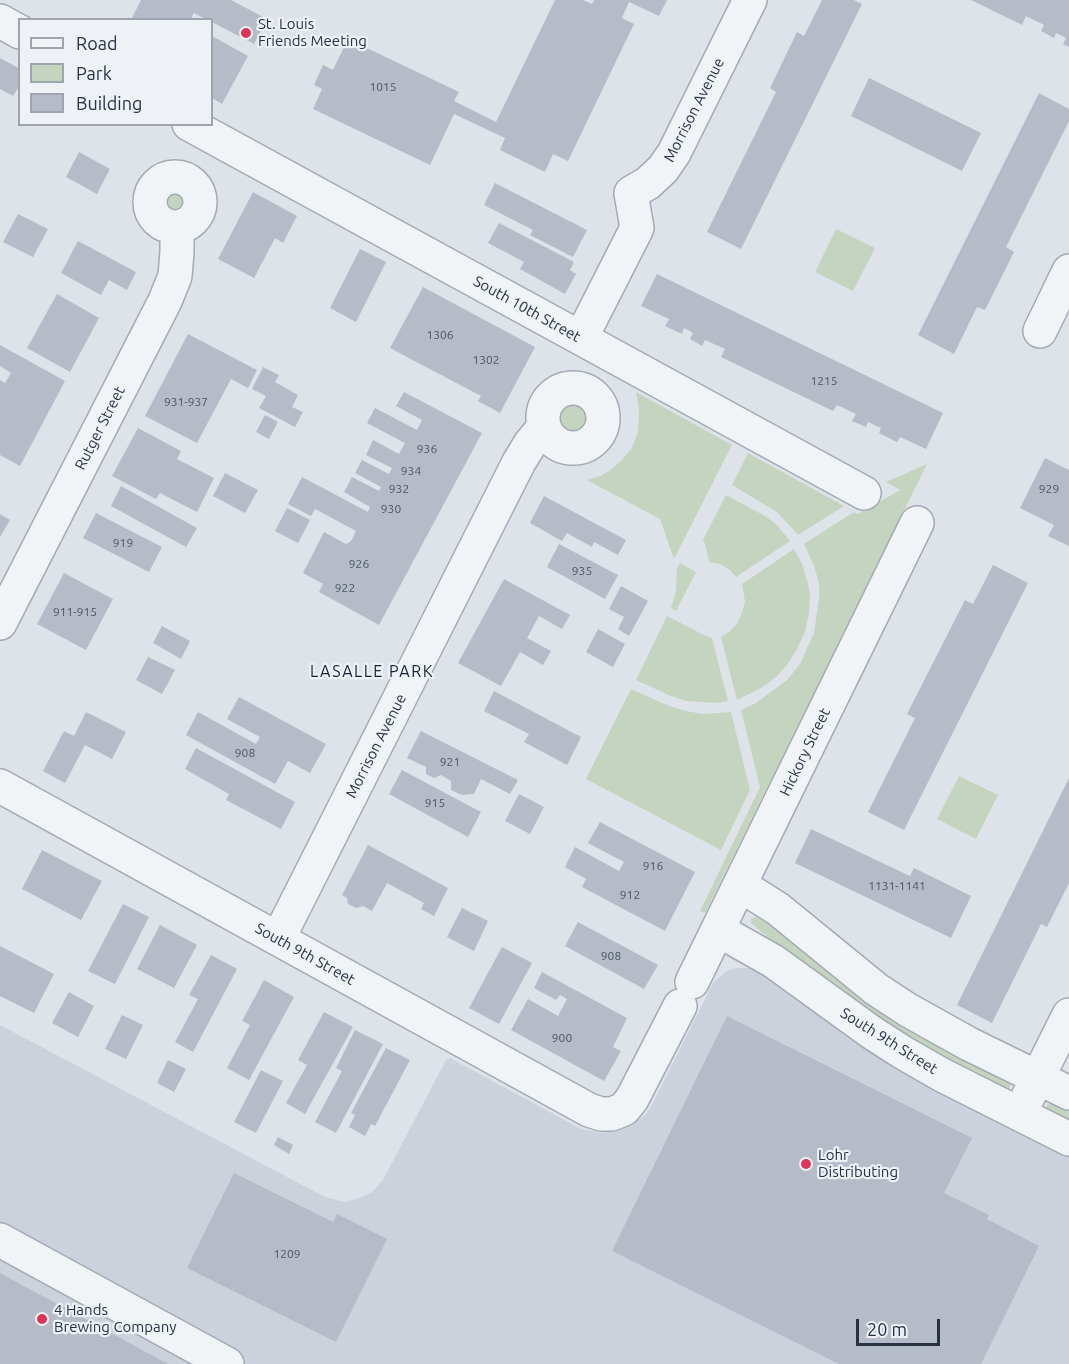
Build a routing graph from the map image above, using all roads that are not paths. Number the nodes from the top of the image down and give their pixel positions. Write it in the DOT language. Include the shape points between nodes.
graph roads {
  1 [pos="750,0"];
  2 [pos="0,21"];
  3 [pos="18,31"];
  4 [pos="193,126"];
  5 [pos="177,227"];
  6 [pos="1069,271"];
  7 [pos="1040,331"];
  8 [pos="580,338"];
  9 [pos="544,428"];
  10 [pos="864,493"];
  11 [pos="917,523"];
  12 [pos="0,623"];
  13 [pos="0,786"];
  14 [pos="740,885"];
  15 [pos="718,930"];
  16 [pos="278,939"];
  17 [pos="1069,1015"];
  18 [pos="1038,1078"];
  19 [pos="1069,1093"];
  20 [pos="612,1114"];
  21 [pos="1020,1114"];
  22 [pos="1069,1139"];
  23 [pos="0,1240"];
  24 [pos="227,1364"];
  1 -- 8 [label="street, Morrison Avenue" via="674,153 663,170 631,193 637,228"];
  2 -- 3 [label="street"];
  4 -- 8 [label="street, South 10th Street"];
  5 -- 12 [label="street, Rutger Street" via="175,276 165,301"];
  6 -- 7 [label="street"];
  8 -- 10 [label="street, South 10th Street"];
  9 -- 16 [label="street, Morrison Avenue" via="519,462"];
  11 -- 14 [label="street, Hickory Street"];
  13 -- 16 [label="street, South 9th Street"];
  14 -- 15 [label="street, Hickory Street"];
  14 -- 18 [label="street" via="778,909 876,989 908,1010"];
  15 -- 20 [label="street, Hickory Street" via="632,1099 624,1109"];
  15 -- 21 [label="street, South 9th Street" via="773,961 902,1052"];
  16 -- 20 [label="street, South 9th Street" via="589,1110"];
  17 -- 18 [label="street"];
  18 -- 19 [label="street"];
  18 -- 21 [label="street"];
  21 -- 22 [label="street, South 9th Street"];
  23 -- 24 [label="street"];
}
